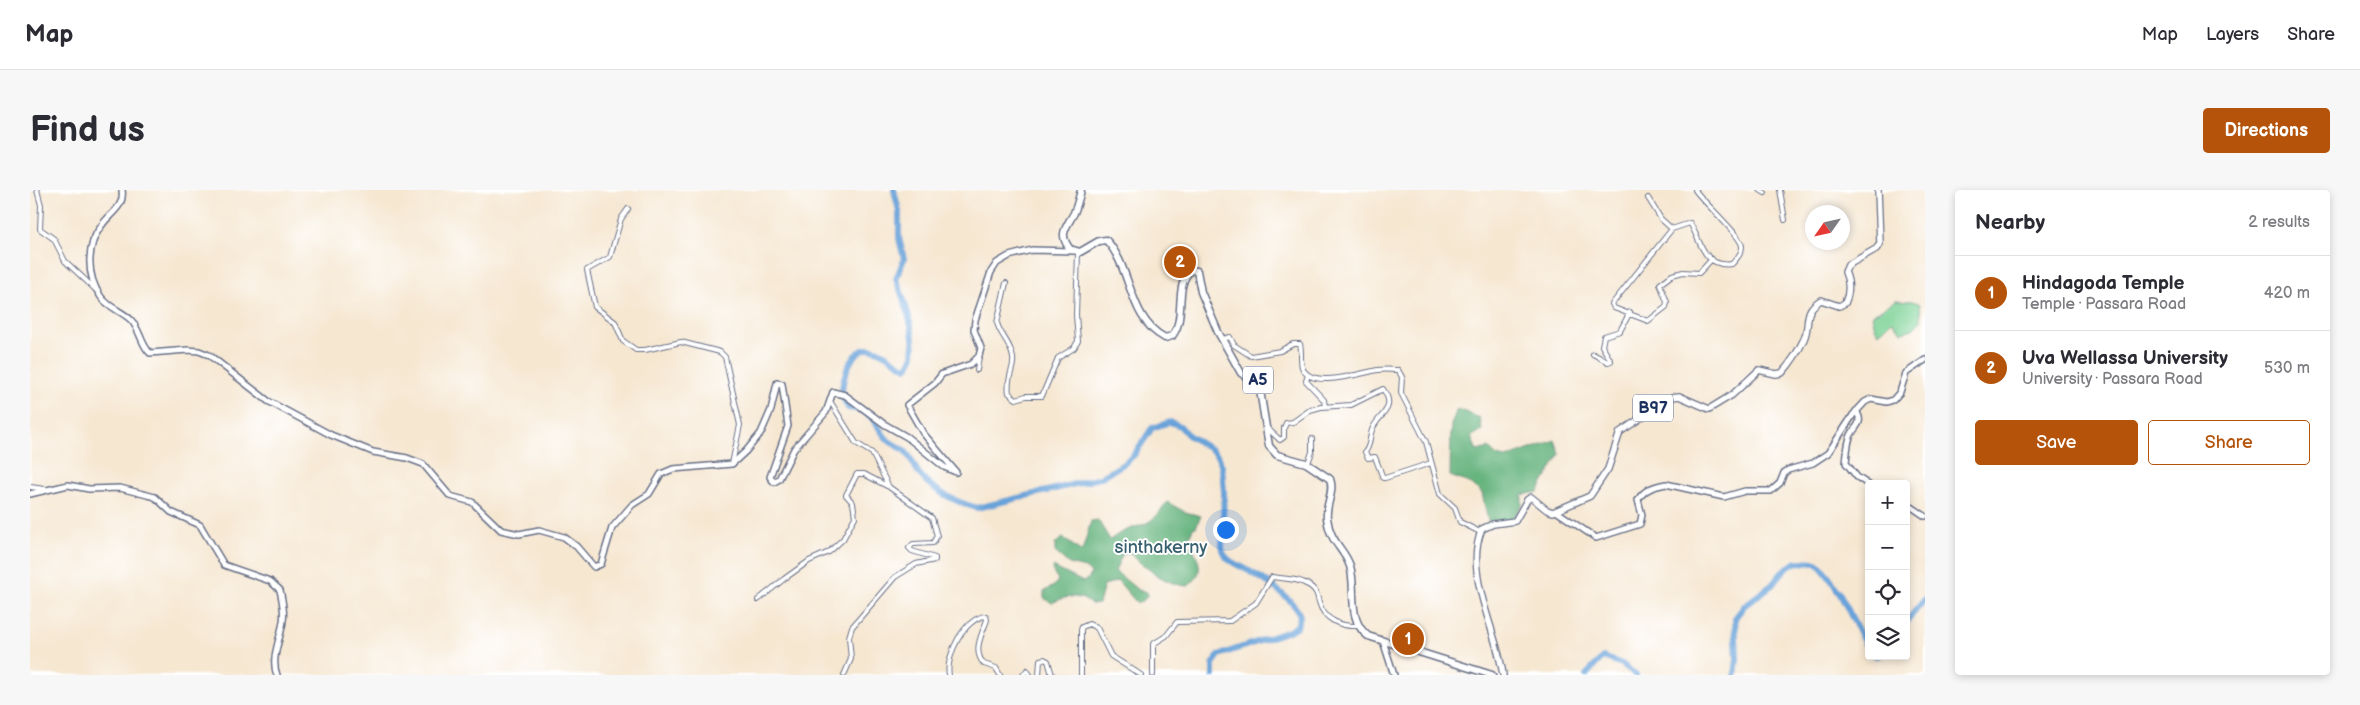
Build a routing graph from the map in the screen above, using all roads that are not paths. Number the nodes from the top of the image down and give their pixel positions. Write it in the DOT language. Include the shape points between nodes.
graph roads {
  1 [pos="37,190"];
  2 [pos="122,190"];
  3 [pos="1081,190"];
  4 [pos="1695,190"];
  5 [pos="1760,190"];
  6 [pos="1780,190"];
  7 [pos="1878,190"];
  8 [pos="1765,193"];
  9 [pos="1648,198"];
  10 [pos="628,210"];
  11 [pos="1785,220"];
  12 [pos="1672,229"];
  13 [pos="1076,252"];
  14 [pos="1712,259"];
  15 [pos="1006,283"];
  16 [pos="98,292"];
  17 [pos="1630,312"];
  18 [pos="1223,339"];
  19 [pos="1593,354"];
  20 [pos="979,356"];
  21 [pos="1925,360"];
  22 [pos="977,370"];
  23 [pos="1308,375"];
  24 [pos="830,401"];
  25 [pos="1325,407"];
  26 [pos="1856,411"];
  27 [pos="1265,429"];
  28 [pos="1312,438"];
  29 [pos="1431,463"];
  30 [pos="732,464"];
  31 [pos="1308,464"];
  32 [pos="1865,482"];
  33 [pos="30,487"];
  34 [pos="889,487"];
  35 [pos="45,489"];
  36 [pos="30,494"];
  37 [pos="1910,505"];
  38 [pos="1556,511"];
  39 [pos="1925,516"];
  40 [pos="1480,532"];
  41 [pos="758,600"];
  42 [pos="1359,626"];
  43 [pos="1383,641"];
  44 [pos="277,675"];
  45 [pos="844,675"];
  46 [pos="949,675"];
  47 [pos="1000,675"];
  48 [pos="1023,675"];
  49 [pos="1030,675"];
  50 [pos="1039,675"];
  51 [pos="1052,675"];
  52 [pos="1081,675"];
  53 [pos="1141,675"];
  54 [pos="1153,675"];
  55 [pos="1394,675"];
  56 [pos="1492,675"];
  57 [pos="1503,675"];
  1 -- 16 [label="street" via="41,205 40,230 54,239 65,261"];
  2 -- 16 [label="street" via="117,211 99,229 90,253 91,274"];
  3 -- 13 [label="highway" via="1074,213 1063,230 1065,242"];
  4 -- 14 [label="street" via="1703,202 1719,214 1742,246 1732,264"];
  5 -- 8 [label="street"];
  6 -- 11 [label="street"];
  7 -- 38 [label="main road, B97" via="1880,244 1848,265 1846,272 1850,281 1845,303 1840,306 1821,300 1811,308 1806,319 1805,337 1782,373 1759,370 1732,395 1709,409 1676,396 1648,411 1618,434 1608,469 1593,493"];
  9 -- 12 [label="street" via="1661,219"];
  10 -- 30 [label="street" via="621,220 610,257 587,270 595,307 615,322 623,340 636,350 682,342 725,356 740,425"];
  12 -- 14 [label="street" via="1690,223 1701,249"];
  12 -- 17 [label="street" via="1612,304 1619,311"];
  13 -- 15 [label="street" via="1078,341 1074,348 1058,358 1042,396 1016,399 1009,393 1007,385 1013,358 1010,344 997,323"];
  13 -- 18 [label="highway, A5" via="1106,240 1121,264 1140,311 1154,330 1165,338 1174,334 1186,277 1191,270 1196,270"];
  13 -- 20 [label="street" via="1032,250 997,263 975,320 974,330 981,348"];
  14 -- 17 [label="street" via="1700,273 1683,272 1663,280 1660,284 1666,306 1648,321"];
  16 -- 30 [label="street" via="108,306 132,321 150,354 200,351 268,401 331,435 373,452 423,464 450,496 472,502 501,530 519,534 539,530 564,537 594,567 601,564 617,519 649,494 661,474 683,468"];
  17 -- 19 [label="street" via="1620,331 1604,336 1602,346 1611,361"];
  18 -- 23 [label="street" via="1230,337 1234,345 1247,355 1300,344 1302,368"];
  18 -- 27 [label="highway, A5" via="1241,373 1258,381"];
  20 -- 22 [label="street"];
  20 -- 24 [label="street" via="971,364 942,374 906,405 923,433 956,470 954,473 843,394 833,392"];
  21 -- 26 [label="street" via="1906,373 1900,392 1893,400 1872,399"];
  23 -- 25 [label="street" via="1308,385 1324,400"];
  23 -- 29 [label="street" via="1346,378 1382,369 1398,370 1402,377 1401,393 1426,442"];
  24 -- 30 [label="street" via="826,412 794,450 778,481 774,482 770,477 788,420 782,384 777,383 771,410 761,433"];
  24 -- 34 [label="street" via="856,443 872,453"];
  25 -- 27 [label="street" via="1310,410 1292,422 1286,422 1284,437 1280,440 1268,428"];
  25 -- 29 [label="street" via="1351,405 1383,389 1388,400 1386,413 1373,427 1366,452 1368,458 1376,458 1383,478"];
  26 -- 32 [label="street" via="1860,423 1850,437 1846,463"];
  26 -- 38 [label="street" via="1828,453 1813,463 1788,470 1771,491 1745,491 1724,497 1666,484 1657,486 1646,490 1638,500 1642,515 1640,524 1599,538"];
  27 -- 31 [label="highway, A5" via="1268,446 1273,452"];
  28 -- 31 [label="street"];
  29 -- 40 [label="street" via="1440,494 1455,508 1460,522"];
  31 -- 42 [label="highway, A5" via="1332,482 1327,517 1333,540 1350,565 1353,608"];
  33 -- 35 [label="street"];
  34 -- 41 [label="street" via="864,474 857,474 846,494 853,504 854,517 843,539"];
  34 -- 45 [label="street" via="932,518 937,536 934,543 913,544 909,548 912,552 932,555 936,559 916,564 895,578 855,623 849,637 851,659"];
  35 -- 36 [label="street"];
  35 -- 44 [label="street" via="68,485 89,490 120,488 155,497 171,512 200,525 224,565 276,584 283,603 275,664"];
  37 -- 39 [label="street"];
  38 -- 40 [label="main road" via="1549,511 1531,497 1515,521 1492,524"];
  40 -- 57 [label="main road" via="1477,580 1497,643"];
  42 -- 43 [label="highway" via="1368,636"];
  42 -- 54 [label="street" via="1344,627 1326,616 1318,594 1309,585 1272,577 1253,606 1230,621 1177,622 1166,636 1153,644"];
  43 -- 55 [label="street"];
  43 -- 56 [label="highway"];
  46 -- 47 [label="street" via="949,656 956,642 978,619 986,616 988,620 978,644 978,654 984,664 996,668"];
  48 -- 49 [label="street" via="1027,670"];
  50 -- 51 [label="street" via="1038,665 1044,659 1048,661"];
  52 -- 53 [label="street" via="1081,630 1089,624 1097,628 1111,656"];
}
